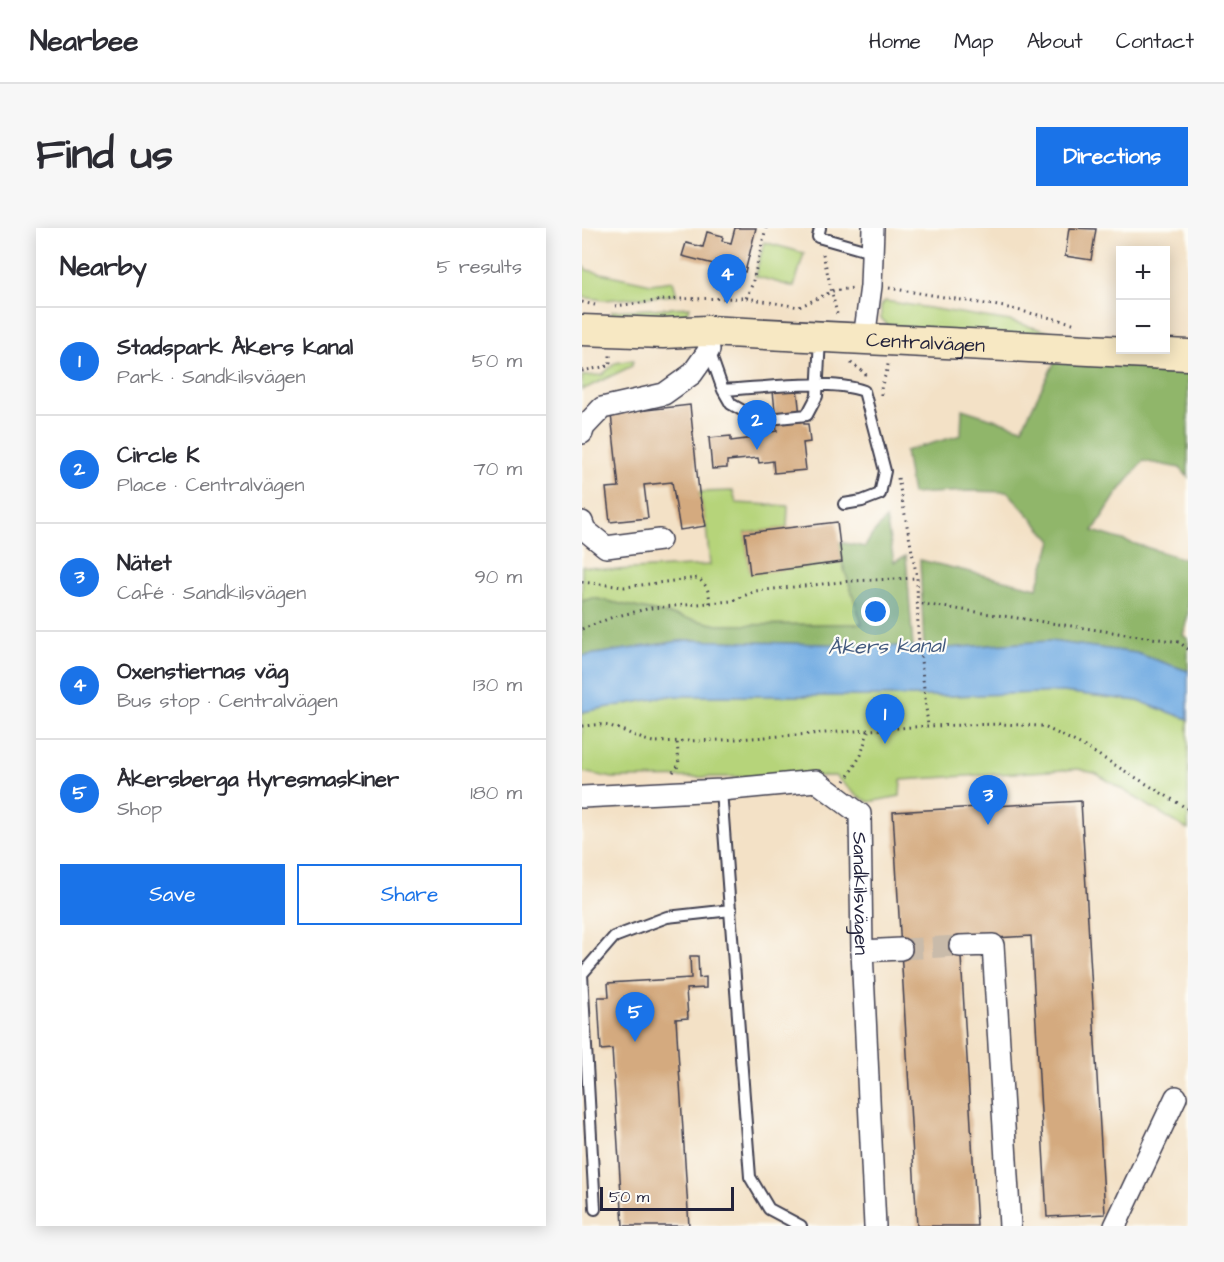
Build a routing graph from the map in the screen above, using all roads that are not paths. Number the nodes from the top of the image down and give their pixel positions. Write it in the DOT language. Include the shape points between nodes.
graph roads {
  1 [pos="820,228"];
  2 [pos="873,228"];
  3 [pos="871,252"];
  4 [pos="582,330"];
  5 [pos="663,333"];
  6 [pos="844,337"];
  7 [pos="708,340"];
  8 [pos="582,350"];
  9 [pos="1188,355"];
  10 [pos="818,385"];
  11 [pos="723,390"];
  12 [pos="582,433"];
  13 [pos="844,504"];
  14 [pos="582,522"];
  15 [pos="660,540"];
  16 [pos="721,790"];
  17 [pos="582,797"];
  18 [pos="730,910"];
  19 [pos="960,946"];
  20 [pos="901,949"];
  21 [pos="862,951"];
  22 [pos="1176,1097"];
  23 [pos="595,1209"];
  24 [pos="801,1226"];
  25 [pos="875,1226"];
  26 [pos="1010,1226"];
  27 [pos="1115,1226"];
  1 -- 3 [label="lane" via="818,237"];
  2 -- 3 [label="street"];
  3 -- 6 [label="street" via="871,286"];
  4 -- 5 [label="street, Centralvägen"];
  5 -- 7 [label="street, Centralvägen"];
  5 -- 8 [label="street, Centralvägen"];
  6 -- 7 [label="street, Centralvägen"];
  6 -- 9 [label="street, Centralvägen"];
  6 -- 10 [label="lane"];
  7 -- 11 [label="lane"];
  7 -- 12 [label="street" via="692,374 664,394 602,408"];
  10 -- 11 [label="lane"];
  10 -- 11 [label="lane" via="807,415 759,420 731,404"];
  10 -- 13 [label="lane" via="849,385 864,391 885,471 880,494"];
  14 -- 15 [label="street" via="585,530 606,547"];
  16 -- 17 [label="street, Sandkilsvägen"];
  16 -- 18 [label="lane"];
  16 -- 21 [label="street, Sandkilsvägen" via="816,781 860,814"];
  18 -- 23 [label="lane" via="667,917 614,937 582,974"];
  18 -- 24 [label="lane" via="750,1177 769,1209"];
  19 -- 26 [label="street" via="993,945"];
  20 -- 21 [label="street"];
  21 -- 25 [label="street, Sandkilsvägen"];
  22 -- 27 [label="street"];
}
